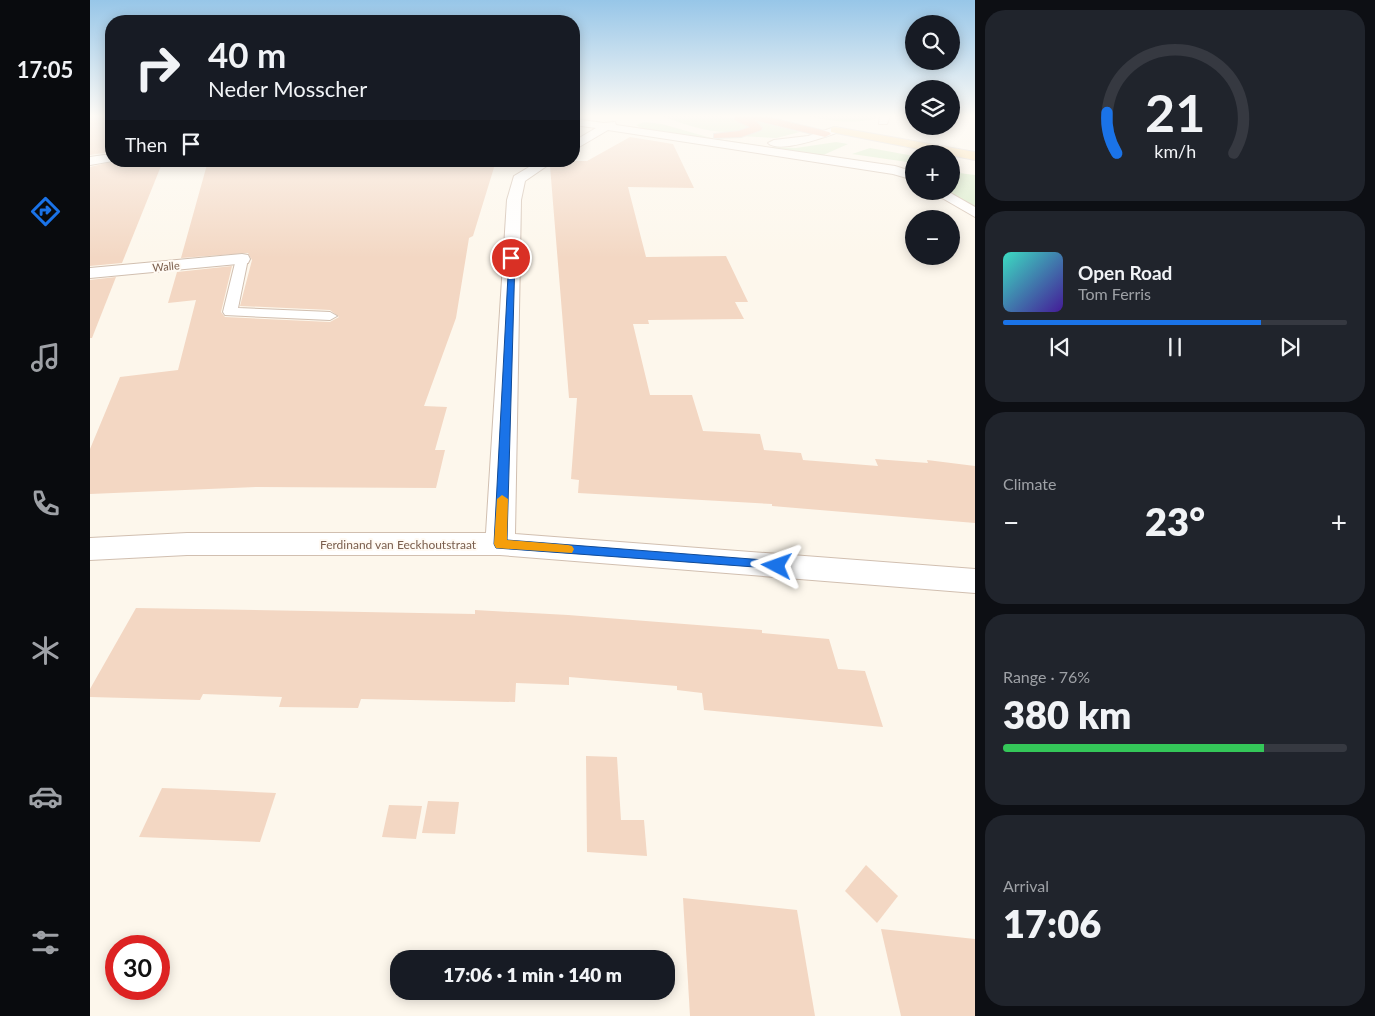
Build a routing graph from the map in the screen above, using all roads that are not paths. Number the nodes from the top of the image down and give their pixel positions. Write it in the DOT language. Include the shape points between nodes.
graph roads {
  1 [pos="848,163"];
  2 [pos="538,167"];
  3 [pos="905,173"];
  4 [pos="953,200"];
  5 [pos="975,213"];
  6 [pos="242,259"];
  7 [pos="90,273"];
  8 [pos="330,316"];
  9 [pos="500,544"];
  10 [pos="90,549"];
  11 [pos="975,581"];
  1 -- 3 [label="street"];
  2 -- 9 [label="street" via="519,179 514,200"];
  4 -- 5 [label="street"];
  6 -- 7 [label="street, Walle"];
  6 -- 8 [label="lane" via="230,312"];
  9 -- 10 [label="street, Ferdinand van Eeckhoutstraat" via="187,544"];
  9 -- 11 [label="street, Ferdinand van Eeckhoutstraat"];
}
